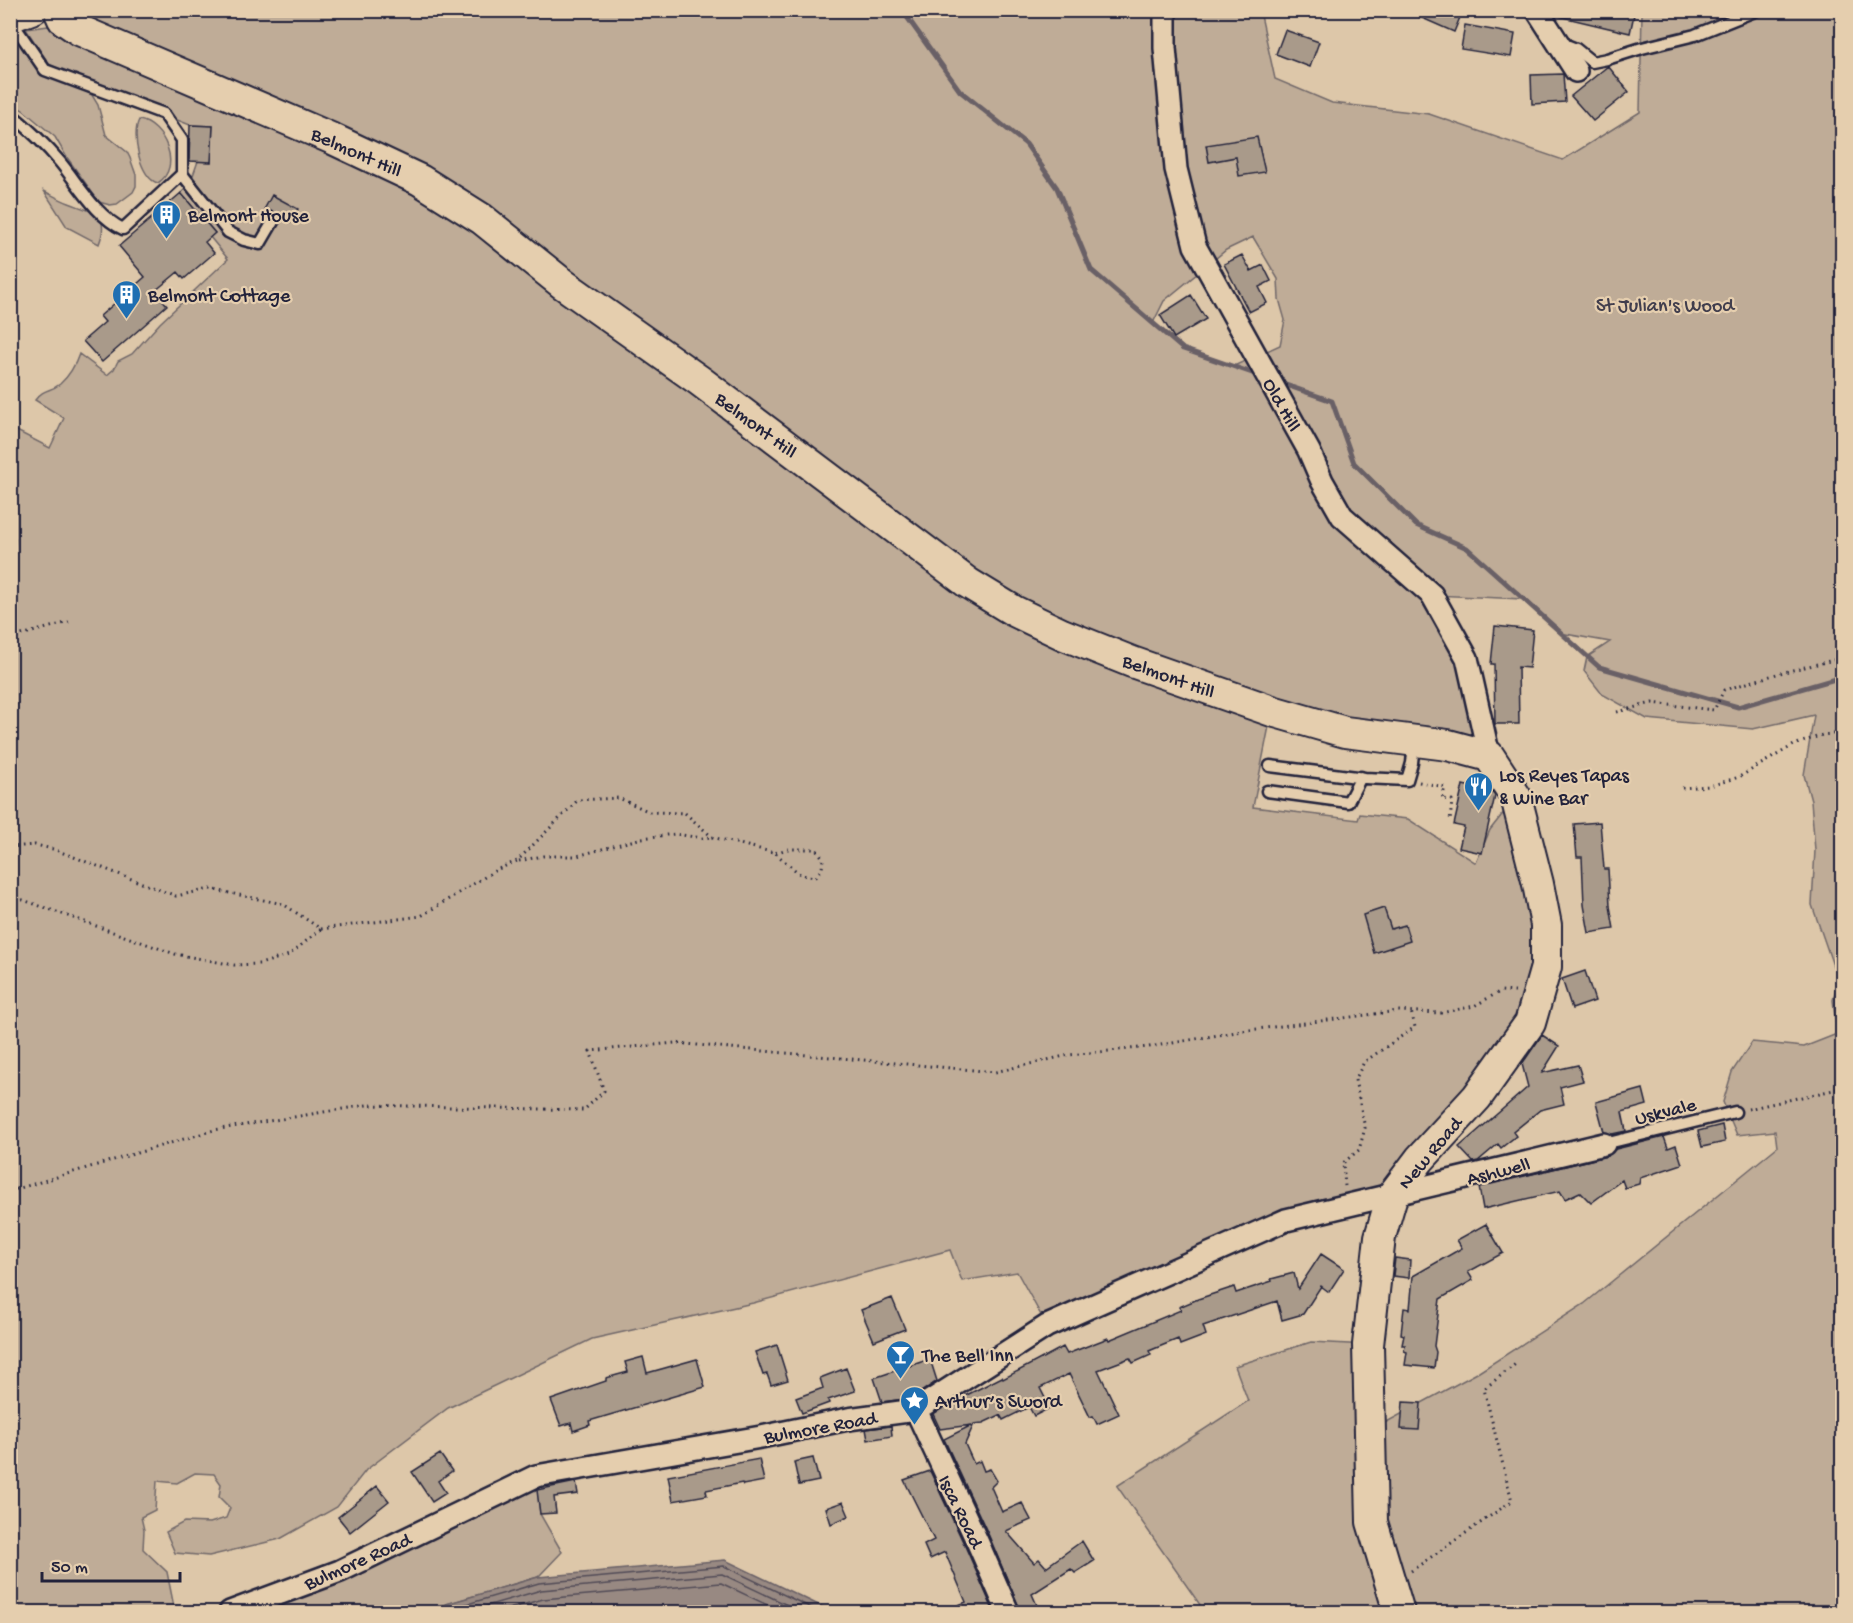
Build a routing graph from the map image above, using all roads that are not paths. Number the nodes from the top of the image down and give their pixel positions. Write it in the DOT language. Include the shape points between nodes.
graph roads {
  1 [pos="34,10"];
  2 [pos="59,10"];
  3 [pos="1165,10"];
  4 [pos="1537,10"];
  5 [pos="1757,10"];
  6 [pos="10,19"];
  7 [pos="1559,42"];
  8 [pos="1576,71"];
  9 [pos="10,113"];
  10 [pos="182,174"];
  11 [pos="274,220"];
  12 [pos="1414,740"];
  13 [pos="1490,756"];
  14 [pos="1270,766"];
  15 [pos="1361,777"];
  16 [pos="1267,791"];
  17 [pos="1735,1112"];
  18 [pos="1604,1144"];
  19 [pos="1392,1196"];
  20 [pos="916,1410"];
  21 [pos="230,1612"];
  22 [pos="1008,1612"];
  23 [pos="1398,1612"];
  1 -- 6 [label="street"];
  2 -- 12 [label="main road, Belmont Hill" via="63,19 79,30 333,139 429,185 482,219 563,284 700,381 968,583 1014,611 1132,662 1272,711 1345,732"];
  3 -- 13 [label="street, Old Hill" via="1176,169 1195,246 1342,516 1432,595 1467,658"];
  4 -- 7 [label="street"];
  5 -- 7 [label="lane" via="1695,35 1592,62"];
  6 -- 10 [label="lane" via="45,69 164,114 182,140"];
  7 -- 8 [label="street"];
  9 -- 10 [label="lane" via="59,161 110,223 123,229"];
  10 -- 11 [label="lane" via="228,232 260,244"];
  12 -- 13 [label="main road, Belmont Hill"];
  12 -- 15 [label="lane" via="1407,780"];
  13 -- 19 [label="main road, New Road" via="1516,796 1546,925 1546,967 1530,1023 1477,1096"];
  14 -- 15 [label="lane"];
  15 -- 16 [label="lane" via="1348,802"];
  17 -- 18 [label="lane, Uskvale"];
  18 -- 19 [label="street, Ashwell"];
  19 -- 20 [label="street, Bulmore Road" via="1286,1220 1047,1326"];
  19 -- 23 [label="main road, New Road" via="1380,1237 1368,1356 1372,1521"];
  20 -- 21 [label="street, Bulmore Road" via="536,1476 340,1571"];
  20 -- 22 [label="street, Isca Road"];
}
